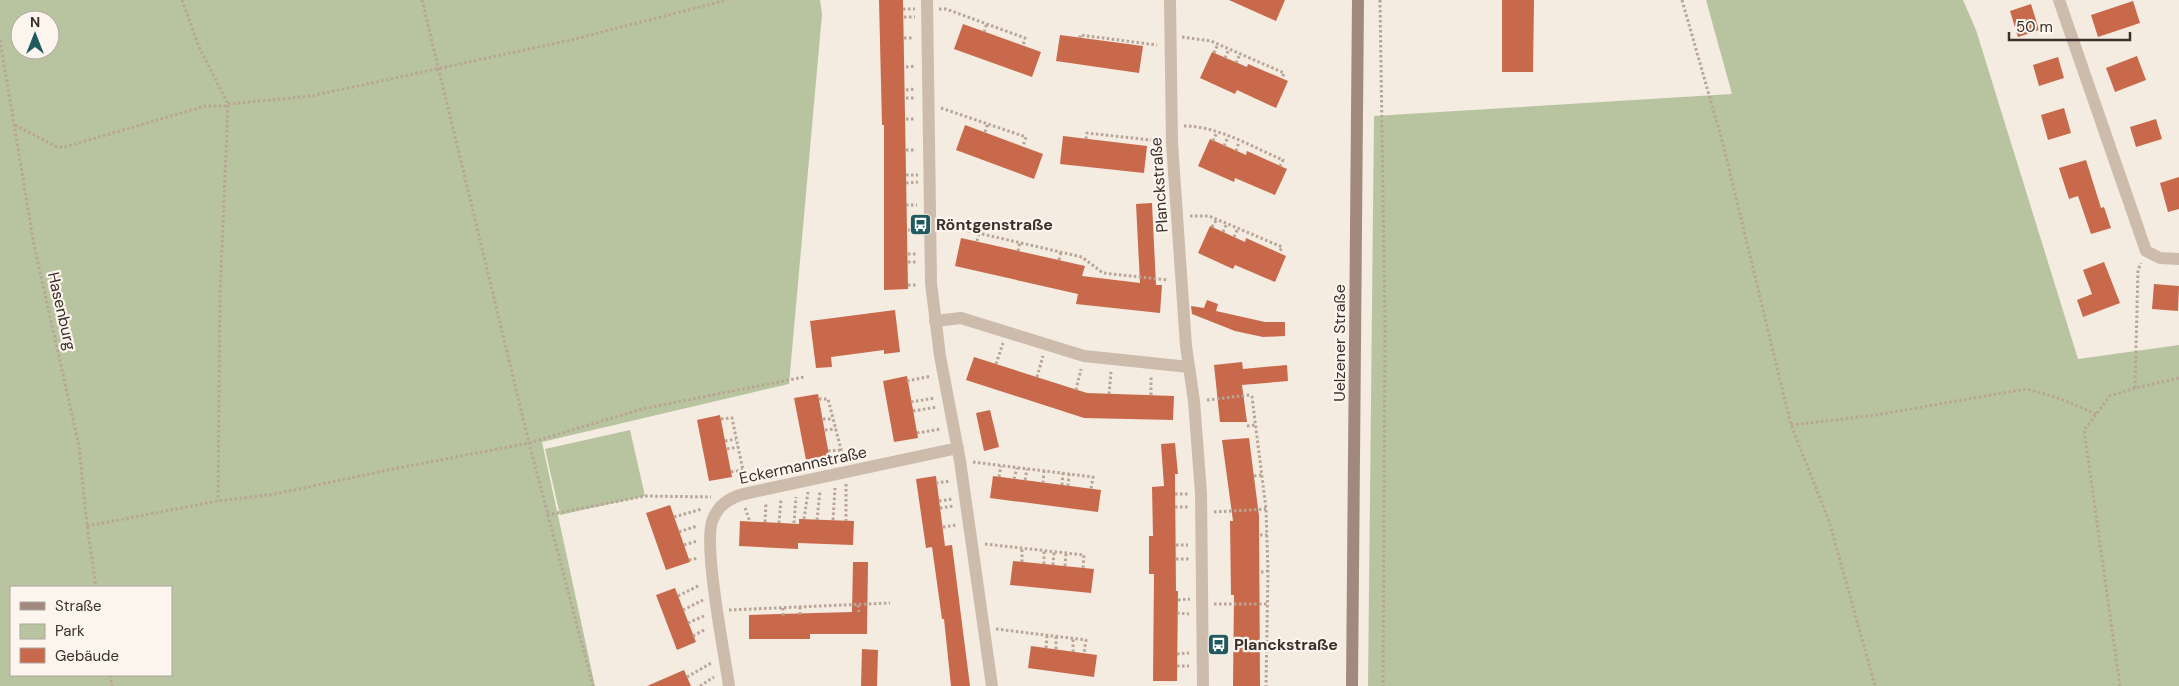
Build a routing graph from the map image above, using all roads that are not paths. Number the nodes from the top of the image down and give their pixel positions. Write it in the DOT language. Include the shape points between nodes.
graph roads {
  1 [pos="1170,0"];
  2 [pos="1358,0"];
  3 [pos="2059,0"];
  4 [pos="927,4"];
  5 [pos="2179,259"];
  6 [pos="935,322"];
  7 [pos="1189,367"];
  8 [pos="959,455"];
  9 [pos="730,686"];
  10 [pos="992,686"];
  11 [pos="1203,686"];
  12 [pos="1352,686"];
  1 -- 7 [label="street, Planckstraße" via="1171,127"];
  2 -- 12 [label="main road, Uelzener Straße"];
  3 -- 5 [label="street" via="2146,251 2160,258"];
  4 -- 6 [label="street" via="930,224"];
  6 -- 7 [label="street" via="961,318 1084,356"];
  6 -- 8 [label="street"];
  7 -- 11 [label="street, Planckstraße" via="1202,512"];
  8 -- 9 [label="street, Eckermannstraße" via="841,473 748,492 734,497 718,509 712,521 711,554"];
  8 -- 10 [label="street"];
}
